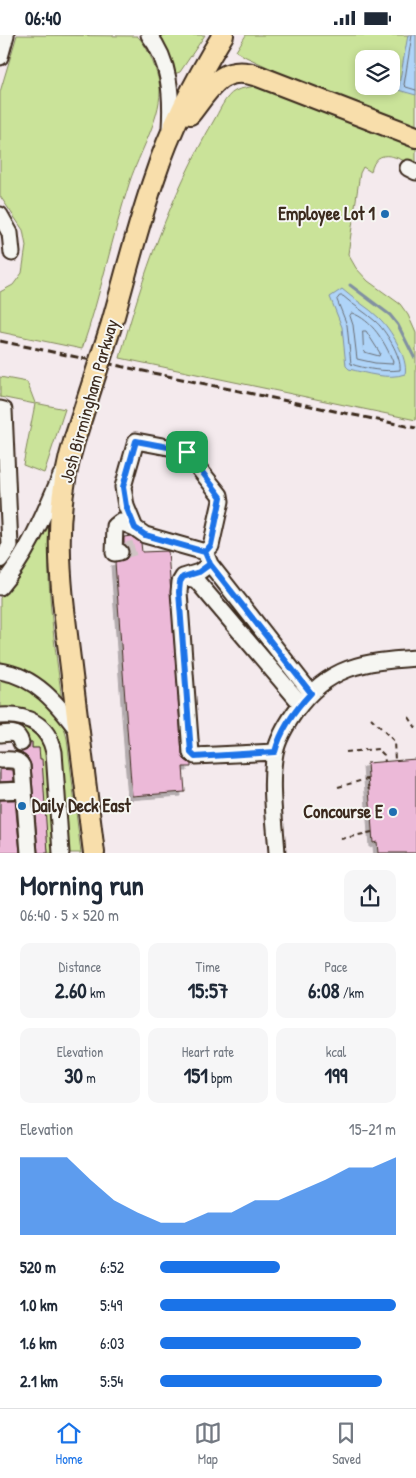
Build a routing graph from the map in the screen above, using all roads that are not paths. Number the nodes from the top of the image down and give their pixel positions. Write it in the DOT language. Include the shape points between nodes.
graph roads {
  1 [pos="6,35"];
  2 [pos="223,35"];
  3 [pos="227,35"];
  4 [pos="150,36"];
  5 [pos="211,56"];
  6 [pos="0,57"];
  7 [pos="416,137"];
  8 [pos="169,139"];
  9 [pos="0,215"];
  10 [pos="12,253"];
  11 [pos="0,409"];
  12 [pos="73,447"];
  13 [pos="135,528"];
  14 [pos="171,543"];
  15 [pos="141,546"];
  16 [pos="120,552"];
  17 [pos="0,560"];
  18 [pos="198,569"];
  19 [pos="0,587"];
  20 [pos="416,658"];
  21 [pos="0,671"];
  22 [pos="306,699"];
  23 [pos="5,724"];
  24 [pos="79,732"];
  25 [pos="20,743"];
  26 [pos="275,752"];
  27 [pos="0,761"];
  28 [pos="24,790"];
  29 [pos="0,791"];
  30 [pos="29,853"];
  31 [pos="61,853"];
  32 [pos="94,853"];
  33 [pos="277,853"];
  1 -- 6 [label="lane"];
  2 -- 5 [label="main road, Josh Birmingham Parkway"];
  3 -- 5 [label="main road, Josh Birmingham Parkway"];
  4 -- 8 [label="lane" via="169,80 172,102"];
  5 -- 8 [label="main road, Josh Birmingham Parkway"];
  7 -- 8 [label="main road" via="254,74 233,72 221,77"];
  8 -- 12 [label="main road, Josh Birmingham Parkway, bridge" via="155,175"];
  9 -- 10 [label="lane" via="10,233"];
  11 -- 17 [label="lane" via="4,410 10,545"];
  12 -- 19 [label="lane" via="30,543"];
  12 -- 24 [label="main road, Josh Birmingham Parkway" via="60,511 60,578"];
  13 -- 14 [label="lane" via="145,535"];
  13 -- 16 [label="lane" via="120,522 114,526 114,553"];
  13 -- 18 [label="lane" via="123,487 134,443 138,441 184,450 221,497 211,545"];
  14 -- 15 [label="lane"];
  14 -- 18 [label="lane"];
  18 -- 22 [label="lane"];
  18 -- 22 [label="lane"];
  18 -- 26 [label="lane" via="180,582 179,592 191,753 195,757"];
  20 -- 22 [label="lane" via="366,663 345,669 329,678"];
  21 -- 24 [label="lane" via="30,681 50,697"];
  22 -- 26 [label="lane" via="282,732"];
  23 -- 25 [label="lane" via="18,736"];
  23 -- 31 [label="lane" via="37,724 49,737 54,752"];
  24 -- 32 [label="main road, Josh Birmingham Parkway"];
  26 -- 33 [label="lane" via="273,781"];
  27 -- 28 [label="lane" via="14,760 20,764"];
  28 -- 29 [label="lane"];
  28 -- 30 [label="lane"];
}
